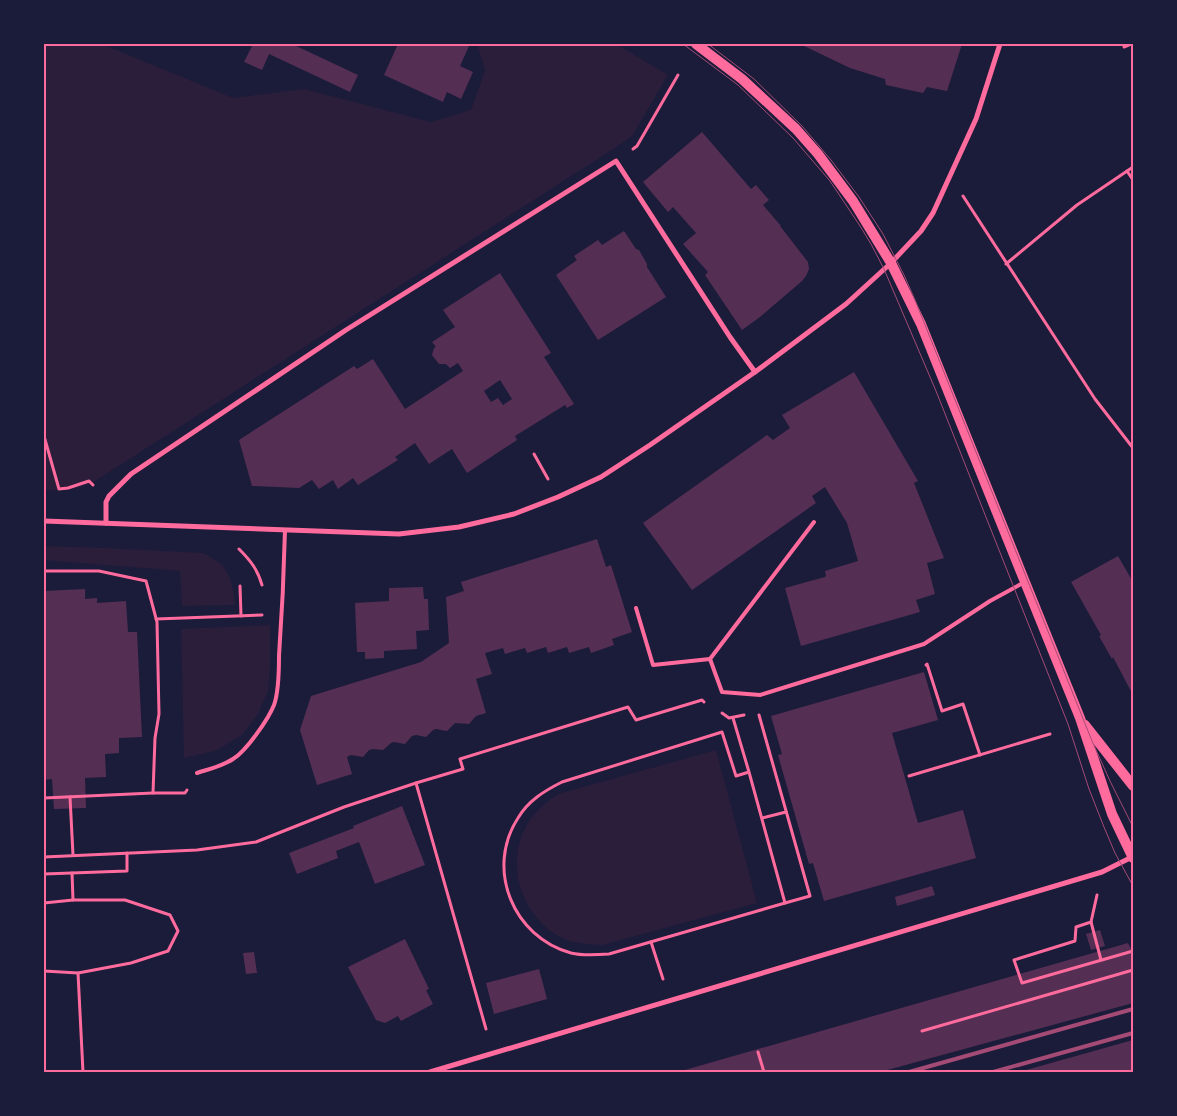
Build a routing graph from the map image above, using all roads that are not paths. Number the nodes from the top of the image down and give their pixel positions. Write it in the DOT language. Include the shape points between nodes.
graph roads {
  1 [pos="696,44"];
  2 [pos="1000,44"];
  3 [pos="892,263"];
  4 [pos="755,372"];
  5 [pos="44,521"];
  6 [pos="814,522"];
  7 [pos="106,523"];
  8 [pos="286,530"];
  9 [pos="1025,582"];
  10 [pos="636,608"];
  11 [pos="710,659"];
  12 [pos="1080,718"];
  13 [pos="197,772"];
  14 [pos="1133,786"];
  15 [pos="1133,857"];
  16 [pos="430,1072"];
  1 -- 3 [label="main road" via="742,78 796,129 853,201"];
  2 -- 3 [label="street" via="976,119 948,183 921,231"];
  3 -- 4 [label="street" via="846,304"];
  3 -- 9 [label="main road"];
  4 -- 7 [label="street" via="616,161 346,330 130,474 108,496"];
  4 -- 8 [label="street" via="601,476 514,514 459,527 399,534"];
  5 -- 7 [label="street"];
  6 -- 11 [label="lane"];
  7 -- 8 [label="street"];
  8 -- 13 [label="lane" via="274,704 263,725 233,759"];
  9 -- 11 [label="lane" via="924,644 760,695 722,692"];
  9 -- 12 [label="main road"];
  10 -- 11 [label="lane" via="654,664"];
  12 -- 14 [label="main road"];
  12 -- 15 [label="main road" via="1112,814"];
  15 -- 16 [label="street" via="1102,872"];
}
